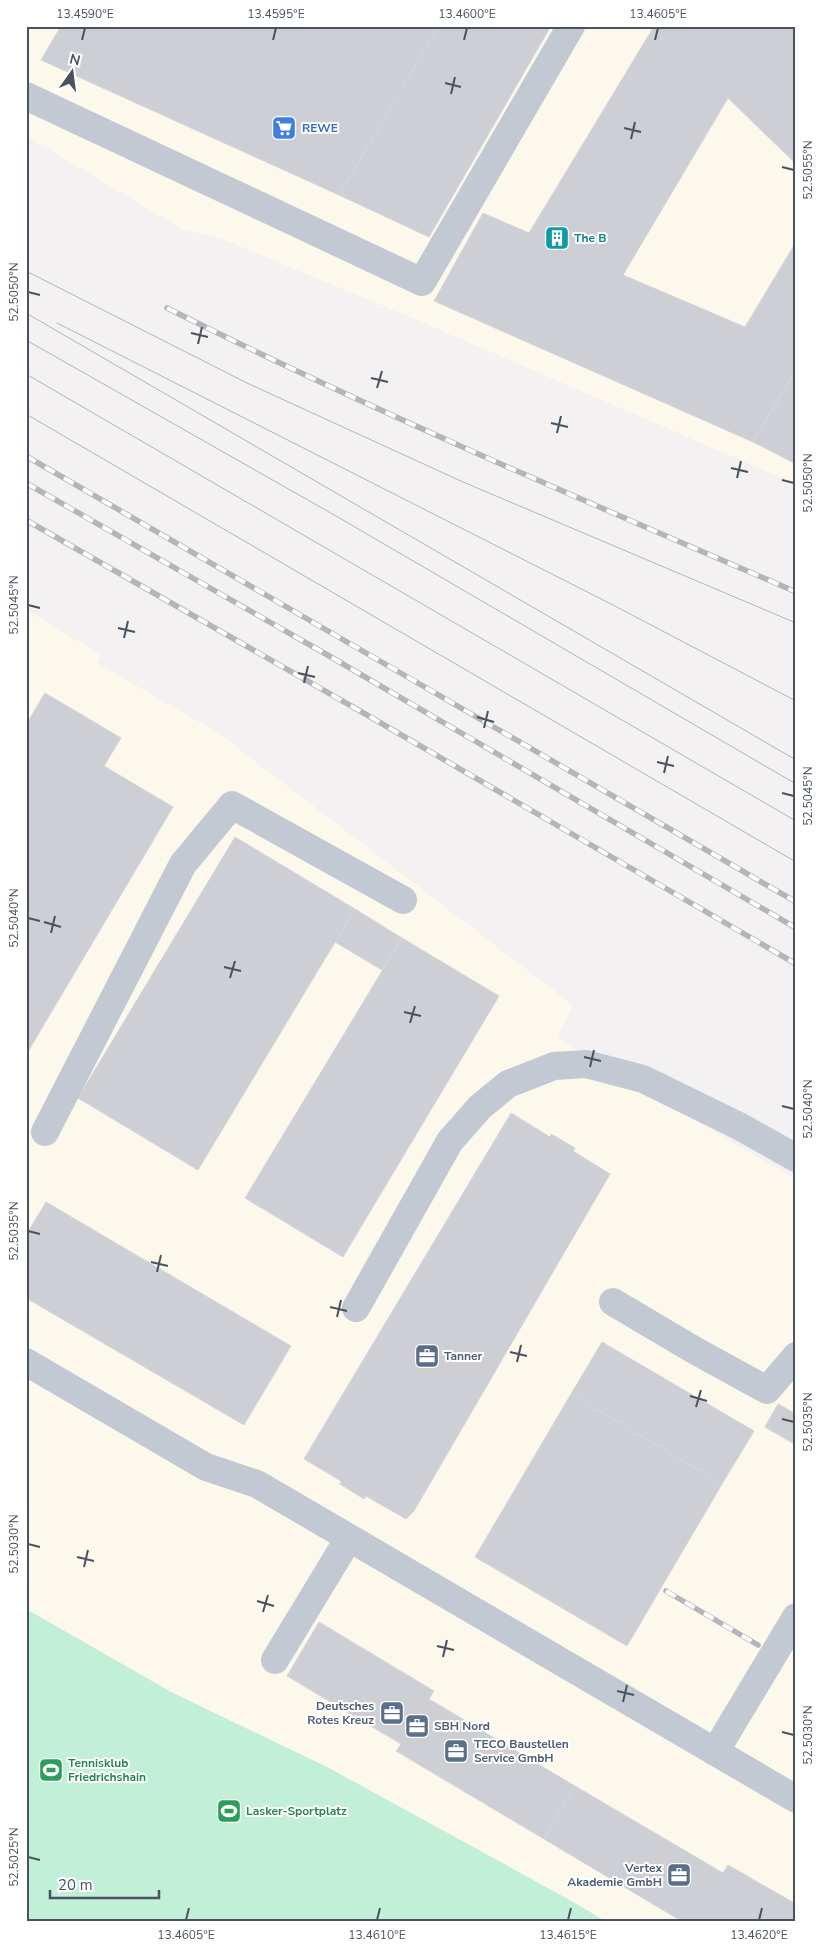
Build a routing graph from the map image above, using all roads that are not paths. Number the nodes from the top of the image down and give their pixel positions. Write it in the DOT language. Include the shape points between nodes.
graph roads {
  1 [pos="571,26"];
  2 [pos="26,96"];
  3 [pos="403,900"];
  4 [pos="44,1132"];
  5 [pos="796,1158"];
  6 [pos="613,1302"];
  7 [pos="356,1308"];
  8 [pos="796,1356"];
  9 [pos="26,1362"];
  10 [pos="349,1538"];
  11 [pos="796,1618"];
  12 [pos="275,1660"];
  13 [pos="715,1752"];
  14 [pos="796,1799"];
  1 -- 2 [label="lane" via="422,282"];
  3 -- 4 [label="lane" via="232,804 184,864"];
  5 -- 7 [label="lane" via="643,1079 586,1064 554,1066 508,1084 480,1107 450,1141"];
  6 -- 8 [label="lane" via="767,1390"];
  9 -- 10 [label="lane" via="206,1467 257,1484"];
  10 -- 12 [label="lane"];
  10 -- 13 [label="lane"];
  11 -- 13 [label="lane"];
  13 -- 14 [label="lane"];
}
